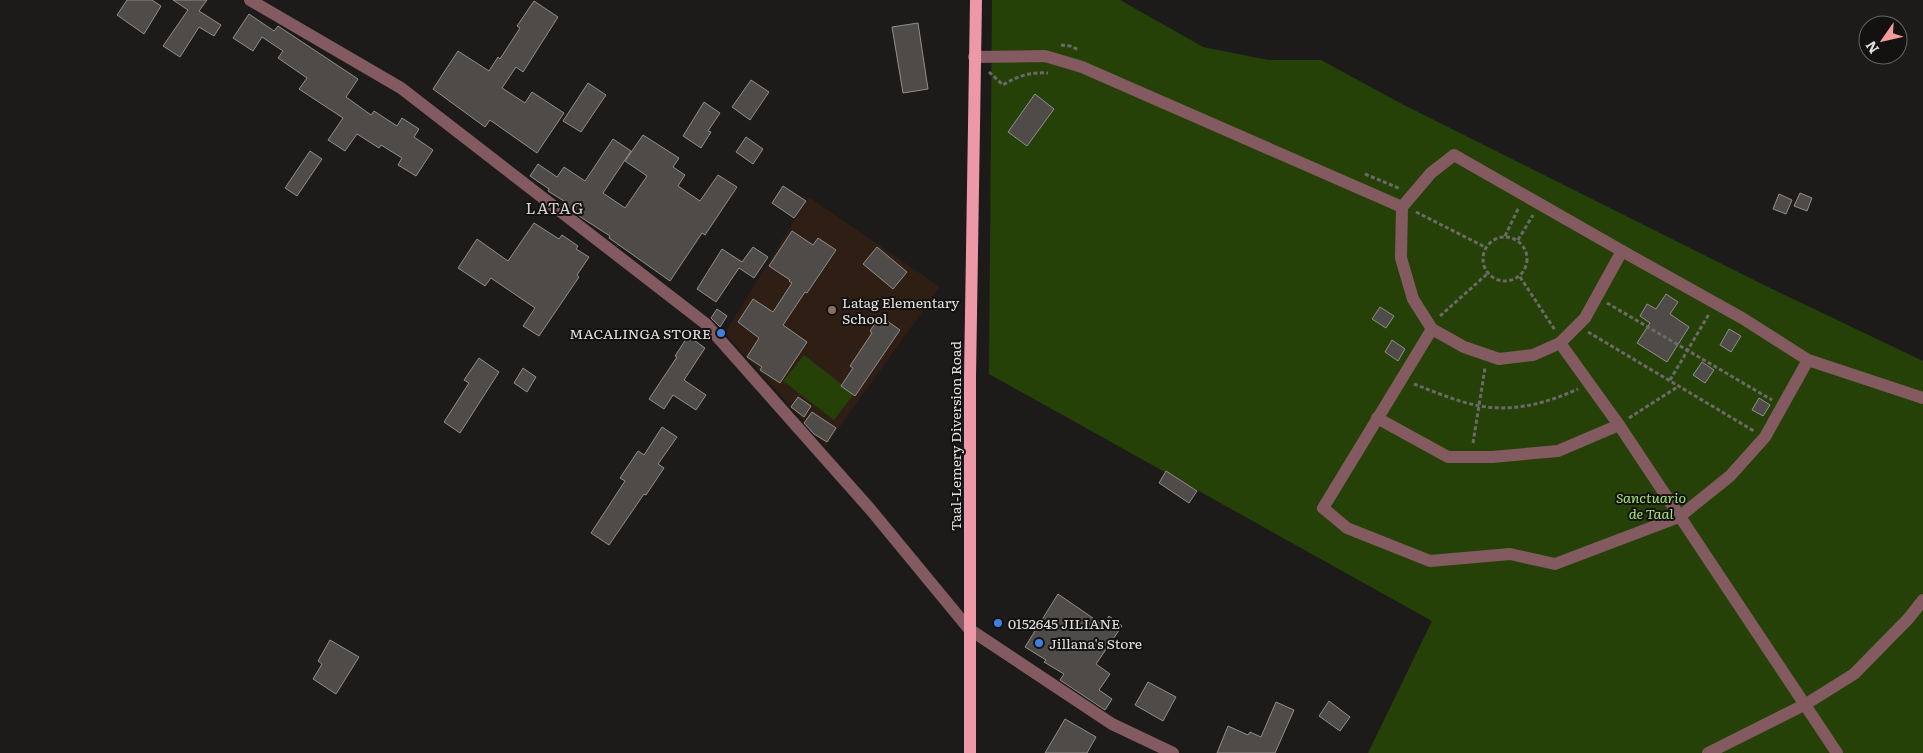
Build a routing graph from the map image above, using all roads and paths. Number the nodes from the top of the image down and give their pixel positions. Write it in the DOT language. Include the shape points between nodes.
graph roads {
  1 [pos="250,0"];
  2 [pos="976,0"];
  3 [pos="974,57"];
  4 [pos="1522,202"];
  5 [pos="1421,204"];
  6 [pos="1402,207"];
  7 [pos="1536,211"];
  8 [pos="1416,212"];
  9 [pos="1414,221"];
  10 [pos="1505,236"];
  11 [pos="1518,240"];
  12 [pos="1485,247"];
  13 [pos="1622,251"];
  14 [pos="1488,274"];
  15 [pos="1520,276"];
  16 [pos="1609,295"];
  17 [pos="1606,302"];
  18 [pos="1600,309"];
  19 [pos="1701,309"];
  20 [pos="1434,310"];
  21 [pos="1709,314"];
  22 [pos="1440,316"];
  23 [pos="1718,319"];
  24 [pos="1445,321"];
  25 [pos="1589,324"];
  26 [pos="1563,328"];
  27 [pos="1432,329"];
  28 [pos="1586,330"];
  29 [pos="1581,334"];
  30 [pos="1560,343"];
  31 [pos="1688,350"];
  32 [pos="1808,360"];
  33 [pos="1486,364"];
  34 [pos="1670,380"];
  35 [pos="1408,382"];
  36 [pos="1679,386"];
  37 [pos="1583,387"];
  38 [pos="1778,394"];
  39 [pos="1923,398"];
  40 [pos="1479,406"];
  41 [pos="1377,418"];
  42 [pos="1623,422"];
  43 [pos="1760,424"];
  44 [pos="1755,432"];
  45 [pos="1751,437"];
  46 [pos="1472,449"];
  47 [pos="1679,517"];
  48 [pos="1923,600"];
  49 [pos="969,629"];
  50 [pos="1806,704"];
  51 [pos="970,753"];
  52 [pos="1173,753"];
  53 [pos="1708,753"];
  54 [pos="1837,753"];
  1 -- 49 [label="street" via="401,88 706,324 870,509"];
  2 -- 3 [label="main road, Taal-Lemery Diversion Road"];
  3 -- 6 [label="street" via="1045,56 1082,67"];
  3 -- 49 [label="main road, Taal-Lemery Diversion Road"];
  4 -- 10 [label="path"];
  5 -- 8 [label="path"];
  6 -- 13 [label="street" via="1431,173 1454,155"];
  6 -- 27 [label="street" via="1400,258 1413,299"];
  7 -- 11 [label="path"];
  8 -- 9 [label="path"];
  8 -- 12 [label="path"];
  10 -- 11 [label="path"];
  10 -- 12 [label="path" via="1492,240"];
  11 -- 15 [label="path" via="1528,258"];
  12 -- 14 [label="path" via="1482,261"];
  13 -- 30 [label="street" via="1585,318"];
  13 -- 32 [label="street" via="1742,318"];
  14 -- 15 [label="path" via="1495,280 1507,282"];
  14 -- 22 [label="path"];
  15 -- 26 [label="path" via="1557,333"];
  16 -- 17 [label="path"];
  17 -- 18 [label="path"];
  17 -- 31 [label="path"];
  19 -- 21 [label="path"];
  20 -- 22 [label="path"];
  21 -- 23 [label="path"];
  21 -- 31 [label="path"];
  22 -- 24 [label="path"];
  25 -- 28 [label="path"];
  27 -- 30 [label="street" via="1464,347 1499,359 1533,355"];
  27 -- 41 [label="street"];
  28 -- 29 [label="path"];
  28 -- 34 [label="path"];
  30 -- 42 [label="street"];
  31 -- 34 [label="path"];
  31 -- 38 [label="path" via="1775,401"];
  32 -- 39 [label="street"];
  32 -- 47 [label="street" via="1765,436 1730,476"];
  33 -- 40 [label="path"];
  34 -- 36 [label="path"];
  35 -- 40 [label="path"];
  36 -- 42 [label="path"];
  36 -- 44 [label="path"];
  37 -- 40 [label="path" via="1543,403 1519,408"];
  40 -- 46 [label="path"];
  41 -- 42 [label="street" via="1448,457 1558,451"];
  41 -- 47 [label="street" via="1323,508 1347,528 1430,561 1510,554 1555,564"];
  42 -- 47 [label="street"];
  43 -- 44 [label="path"];
  44 -- 45 [label="path"];
  47 -- 50 [label="street"];
  48 -- 50 [label="street" via="1854,674"];
  49 -- 51 [label="main road, Taal-Lemery Diversion Road"];
  49 -- 52 [label="street" via="1112,724"];
  50 -- 53 [label="street"];
  50 -- 54 [label="street"];
}
